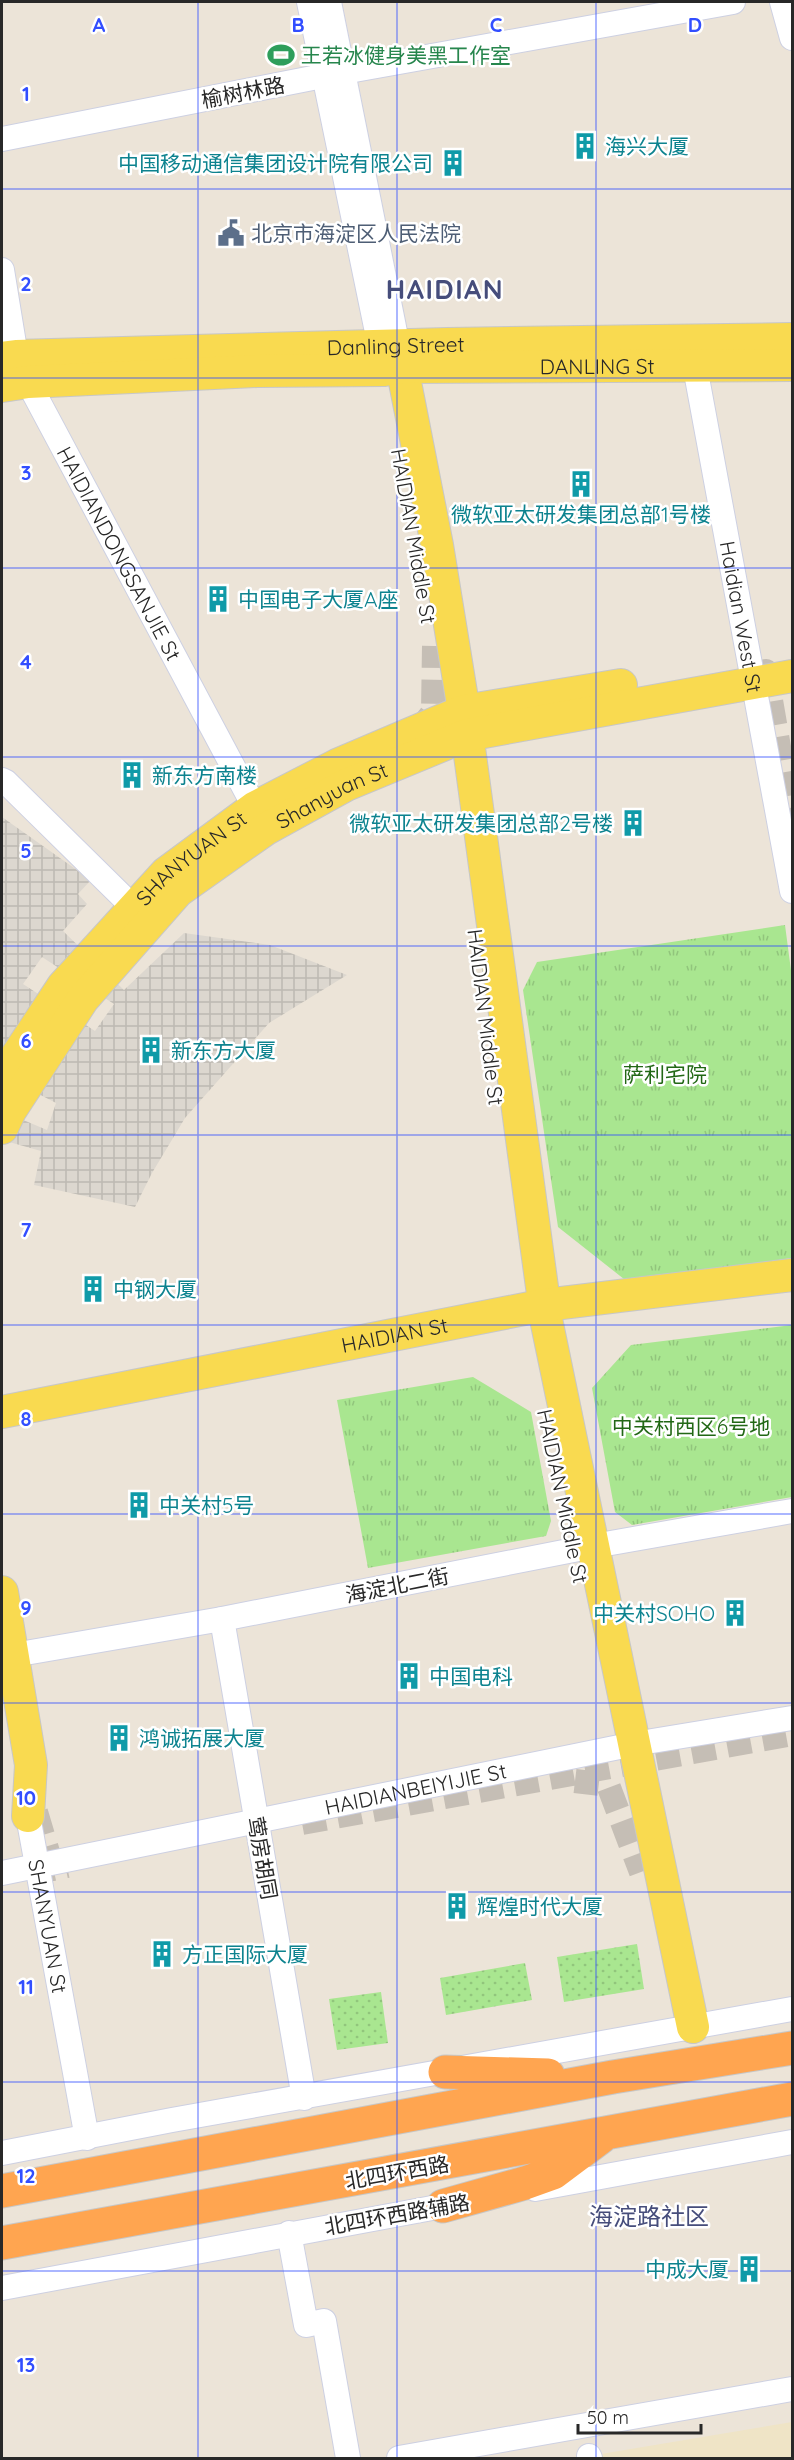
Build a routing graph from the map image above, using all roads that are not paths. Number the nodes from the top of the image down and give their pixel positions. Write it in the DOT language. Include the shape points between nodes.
graph roads {
  1 [pos="309,2"];
  2 [pos="329,2"];
  3 [pos="733,2"];
  4 [pos="782,2"];
  5 [pos="792,38"];
  6 [pos="334,74"];
  7 [pos="2,139"];
  8 [pos="2,270"];
  9 [pos="792,339"];
  10 [pos="694,354"];
  11 [pos="391,357"];
  12 [pos="792,365"];
  13 [pos="12,371"];
  14 [pos="792,656"];
  15 [pos="752,673"];
  16 [pos="792,676"];
  17 [pos="457,726"];
  18 [pos="2,780"];
  19 [pos="260,818"];
  20 [pos="792,891"];
  21 [pos="134,908"];
  22 [pos="2,1078"];
  23 [pos="4,1116"];
  24 [pos="792,1275"];
  25 [pos="792,1295"];
  26 [pos="536,1317"];
  27 [pos="2,1412"];
  28 [pos="2,1431"];
  29 [pos="792,1511"];
  30 [pos="584,1548"];
  31 [pos="2,1592"];
  32 [pos="222,1619"];
  33 [pos="8,1655"];
  34 [pos="2,1717"];
  35 [pos="792,1718"];
  36 [pos="624,1746"];
  37 [pos="28,1816"];
  38 [pos="256,1820"];
  39 [pos="38,1865"];
  40 [pos="2,1873"];
  41 [pos="792,2009"];
  42 [pos="683,2028"];
  43 [pos="792,2048"];
  44 [pos="445,2072"];
  45 [pos="613,2077"];
  46 [pos="304,2098"];
  47 [pos="792,2099"];
  48 [pos="604,2134"];
  49 [pos="87,2138"];
  50 [pos="792,2142"];
  51 [pos="2,2153"];
  52 [pos="2,2191"];
  53 [pos="442,2206"];
  54 [pos="289,2233"];
  55 [pos="2,2243"];
  56 [pos="2,2288"];
  57 [pos="792,2389"];
  58 [pos="348,2458"];
  59 [pos="399,2458"];
  1 -- 6 [label="street, HAIDIAN Middle St"];
  2 -- 6 [label="street, HAIDIAN Middle St"];
  3 -- 6 [label="street, 榆树林路"];
  4 -- 5 [label="street"];
  6 -- 7 [label="street, 榆树林路"];
  6 -- 11 [label="street, HAIDIAN Middle St"];
  8 -- 13 [label="street, HAIDIANDONGSANJIE St"];
  9 -- 10 [label="main road, Danling Street"];
  10 -- 11 [label="main road, Danling Street"];
  10 -- 12 [label="main road"];
  10 -- 15 [label="street, Haidian West St"];
  11 -- 13 [label="main road, Danling Street"];
  11 -- 17 [label="main road, HAIDIAN Middle St"];
  13 -- 19 [label="street, HAIDIANDONGSANJIE St"];
  14 -- 15 [label="main road"];
  15 -- 16 [label="main road"];
  15 -- 17 [label="main road"];
  15 -- 20 [label="street, Haidian West St"];
  17 -- 19 [label="main road, SHANYUAN St" via="337,765"];
  17 -- 26 [label="main road, HAIDIAN Middle St"];
  18 -- 21 [label="street"];
  19 -- 21 [label="main road, SHANYUAN St" via="166,873"];
  19 -- 23 [label="main road, Shanyuan St" via="178,891 83,999"];
  21 -- 22 [label="main road, SHANYUAN St" via="63,986"];
  24 -- 26 [label="main road, HAIDIAN St"];
  25 -- 26 [label="main road, HAIDIAN St"];
  26 -- 27 [label="main road, HAIDIAN St"];
  26 -- 28 [label="main road, HAIDIAN St"];
  26 -- 30 [label="main road, HAIDIAN Middle St"];
  29 -- 30 [label="street, 海淀北二街"];
  30 -- 32 [label="street, 海淀北二街"];
  30 -- 36 [label="main road, HAIDIAN Middle St"];
  31 -- 33 [label="main road"];
  32 -- 33 [label="street, 海淀北二街"];
  32 -- 38 [label="street, 莺房胡同"];
  33 -- 37 [label="main road" via="32,1765"];
  34 -- 37 [label="main road, SHANYUAN St" via="11,1769"];
  35 -- 36 [label="street, HAIDIANBEIYIJIE St"];
  36 -- 38 [label="street, HAIDIANBEIYIJIE St"];
  36 -- 42 [label="main road, HAIDIAN Middle St"];
  37 -- 39 [label="street, SHANYUAN St"];
  38 -- 39 [label="street, HAIDIANBEIYIJIE St"];
  38 -- 46 [label="street, 莺房胡同"];
  39 -- 40 [label="street, HAIDIANBEIYIJIE St"];
  39 -- 49 [label="street, SHANYUAN St"];
  41 -- 42 [label="street"];
  42 -- 44 [label="street"];
  43 -- 45 [label="highway"];
  44 -- 45 [label="highway"];
  44 -- 46 [label="street"];
  45 -- 52 [label="highway"];
  46 -- 49 [label="street"];
  47 -- 48 [label="highway, 北四环西路"];
  48 -- 53 [label="highway" via="553,2172"];
  48 -- 55 [label="highway, 北四环西路"];
  49 -- 51 [label="street"];
  50 -- 53 [label="street, 北四环西路辅路"];
  53 -- 54 [label="street, 北四环西路辅路"];
  54 -- 56 [label="street, 北四环西路辅路"];
  54 -- 58 [label="street" via="306,2325 324,2321"];
  57 -- 59 [label="street"];
}
